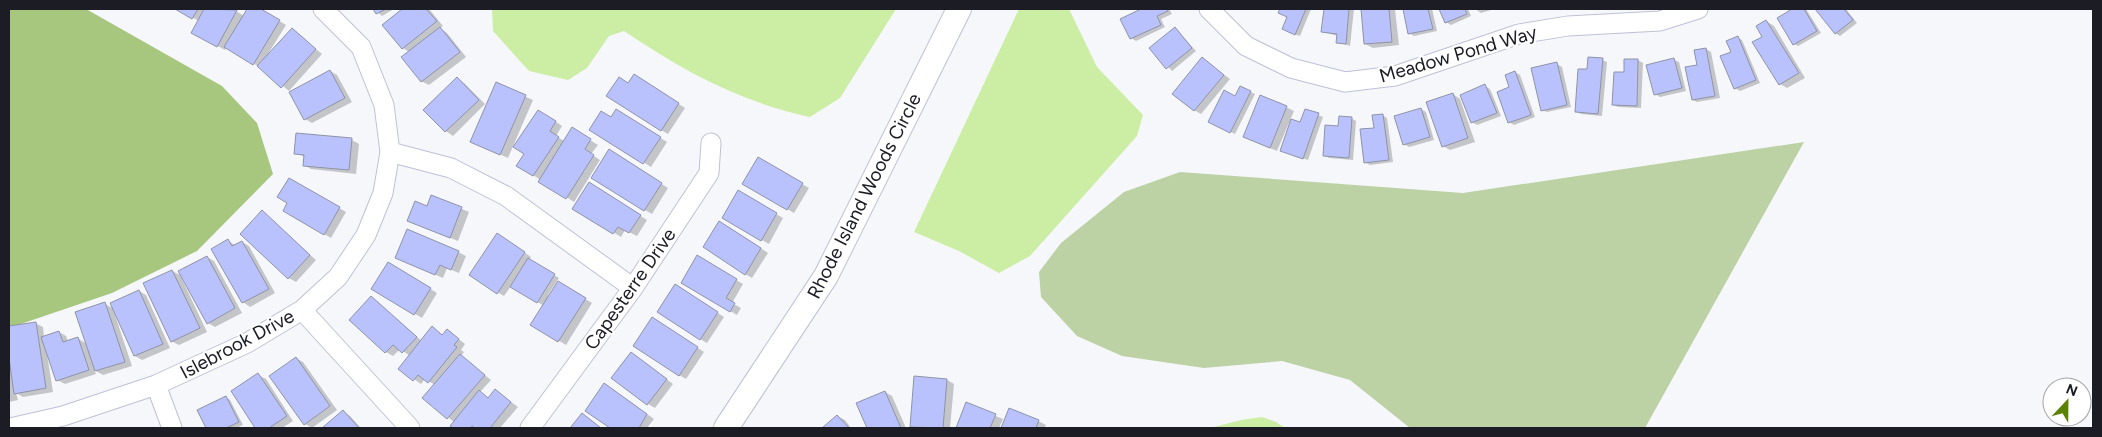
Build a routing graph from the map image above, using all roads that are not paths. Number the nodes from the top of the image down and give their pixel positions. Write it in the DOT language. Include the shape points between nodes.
graph roads {
  1 [pos="323,9"];
  2 [pos="959,9"];
  3 [pos="1209,9"];
  4 [pos="1698,9"];
  5 [pos="711,143"];
  6 [pos="390,152"];
  7 [pos="633,288"];
  8 [pos="302,310"];
  9 [pos="156,385"];
  10 [pos="10,428"];
  11 [pos="172,428"];
  12 [pos="410,428"];
  13 [pos="530,428"];
  14 [pos="726,428"];
  1 -- 6 [label="street, Islebrook Drive" via="361,47 384,105"];
  2 -- 14 [label="street, Rhode Island Woods Circle" via="826,276"];
  3 -- 4 [label="street, Meadow Pond Way" via="1246,46 1291,68 1345,82 1396,76 1519,34 1568,26 1660,21"];
  5 -- 7 [label="street, Capesterre Drive" via="708,173"];
  6 -- 7 [label="street" via="451,168 506,196"];
  6 -- 8 [label="street, Islebrook Drive" via="383,192 366,235 338,277"];
  7 -- 13 [label="street, Capesterre Drive"];
  8 -- 9 [label="street, Islebrook Drive" via="247,343"];
  8 -- 12 [label="street"];
  9 -- 10 [label="street, Islebrook Drive" via="62,416"];
  9 -- 11 [label="street"];
}
